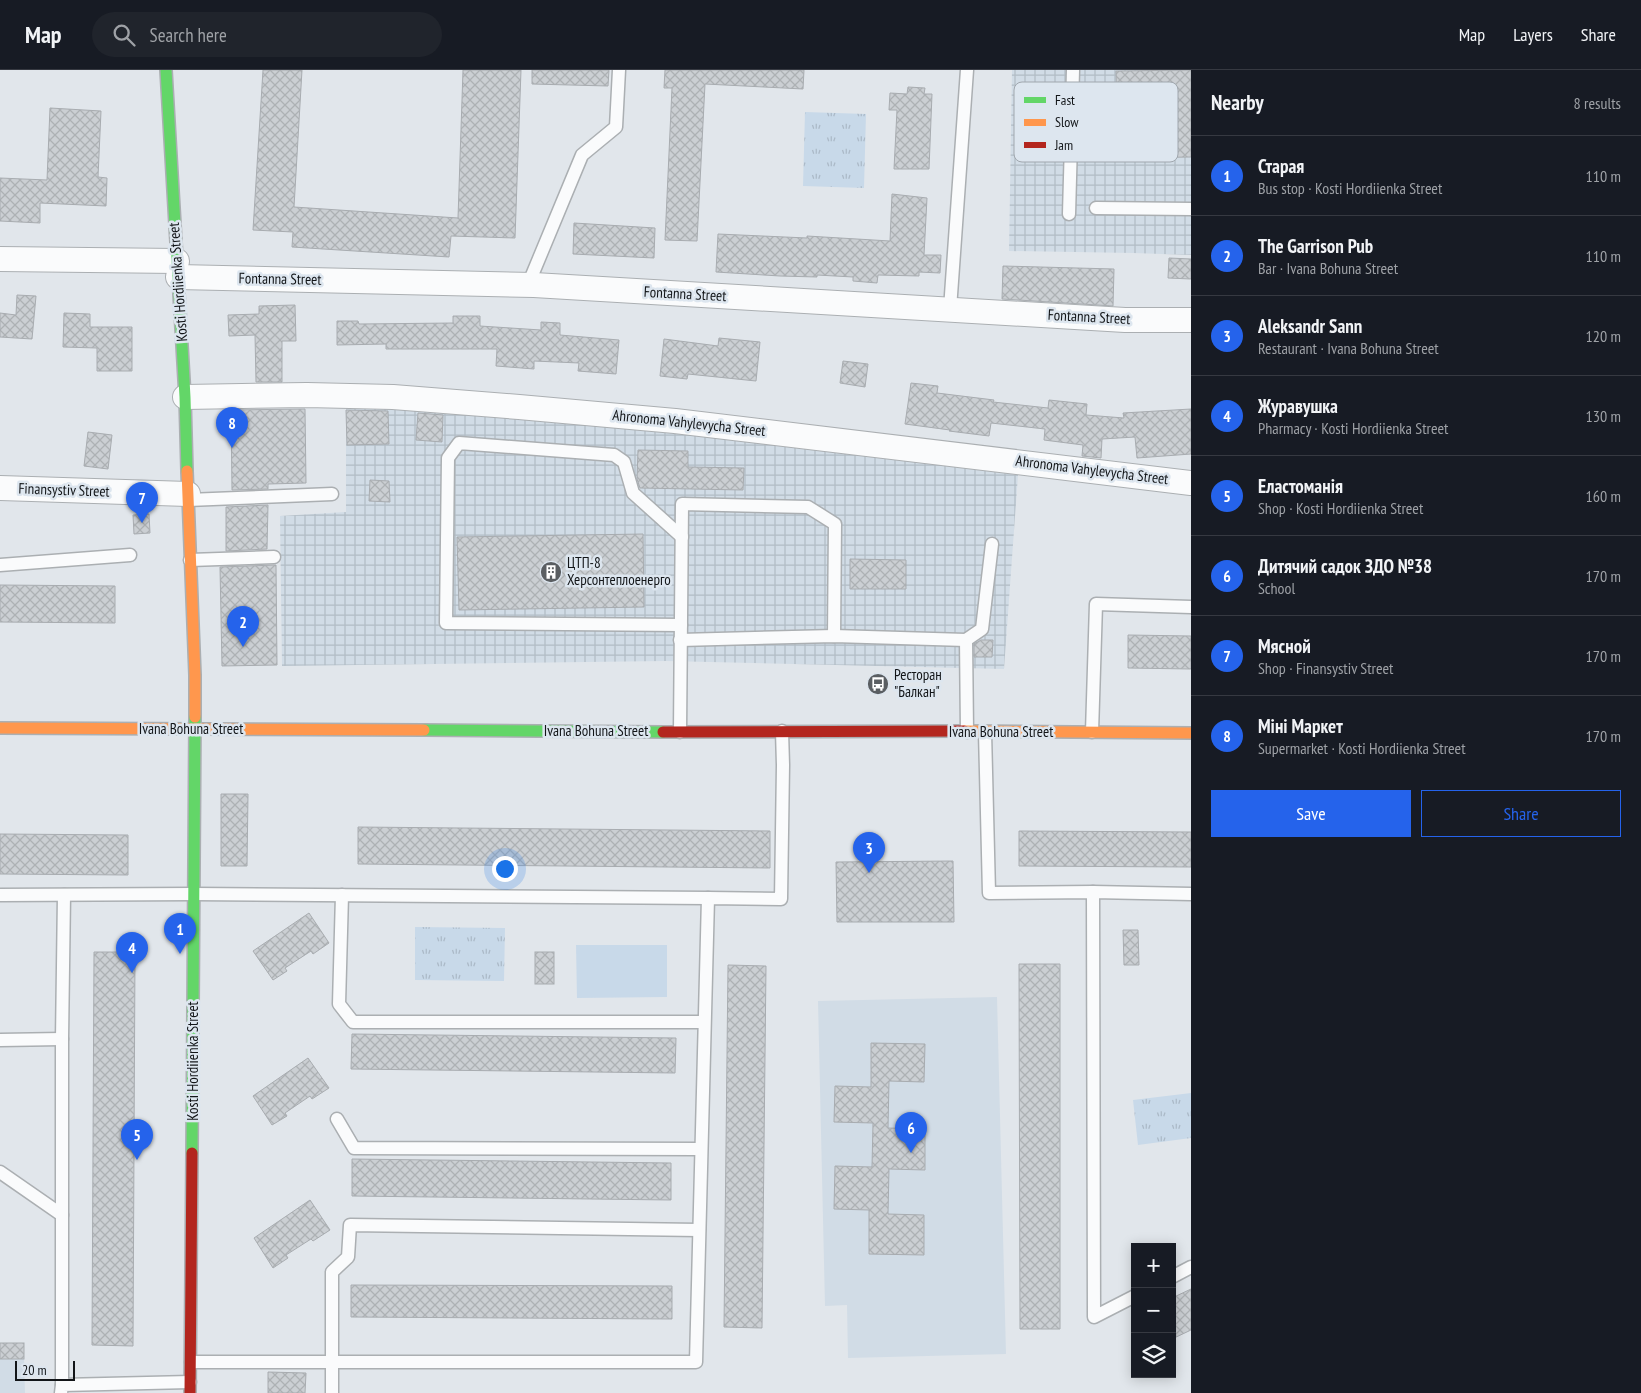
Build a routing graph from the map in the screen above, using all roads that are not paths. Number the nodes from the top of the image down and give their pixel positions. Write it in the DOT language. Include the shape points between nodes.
graph roads {
  1 [pos="166,70"];
  2 [pos="619,70"];
  3 [pos="967,70"];
  4 [pos="1070,162"];
  5 [pos="1096,208"];
  6 [pos="1191,209"];
  7 [pos="1069,214"];
  8 [pos="0,259"];
  9 [pos="177,269"];
  10 [pos="528,285"];
  11 [pos="950,309"];
  12 [pos="1191,320"];
  13 [pos="186,397"];
  14 [pos="1191,483"];
  15 [pos="0,488"];
  16 [pos="332,494"];
  17 [pos="188,497"];
  18 [pos="682,537"];
  19 [pos="992,544"];
  20 [pos="130,555"];
  21 [pos="274,556"];
  22 [pos="190,560"];
  23 [pos="0,565"];
  24 [pos="1191,607"];
  25 [pos="681,624"];
  26 [pos="834,636"];
  27 [pos="680,640"];
  28 [pos="966,640"];
  29 [pos="0,728"];
  30 [pos="196,729"];
  31 [pos="782,731"];
  32 [pos="680,732"];
  33 [pos="966,732"];
  34 [pos="985,732"];
  35 [pos="1092,732"];
  36 [pos="1191,733"];
  37 [pos="1093,892"];
  38 [pos="194,894"];
  39 [pos="1191,894"];
  40 [pos="0,895"];
  41 [pos="64,895"];
  42 [pos="342,895"];
  43 [pos="708,898"];
  44 [pos="704,1022"];
  45 [pos="62,1039"];
  46 [pos="0,1040"];
  47 [pos="337,1120"];
  48 [pos="702,1149"];
  49 [pos="0,1172"];
  50 [pos="62,1215"];
  51 [pos="700,1230"];
  52 [pos="1191,1267"];
  53 [pos="1176,1274"];
  54 [pos="1131,1298"];
  55 [pos="191,1362"];
  56 [pos="332,1362"];
  57 [pos="190,1388"];
  58 [pos="62,1389"];
  59 [pos="332,1393"];
  1 -- 9 [label="street, Kosti Hordiienka Street"];
  2 -- 10 [label="lane" via="616,127 582,155"];
  3 -- 11 [label="lane"];
  4 -- 7 [label="lane"];
  5 -- 6 [label="lane"];
  8 -- 9 [label="street, Fontanna Street"];
  9 -- 10 [label="street, Fontanna Street"];
  9 -- 13 [label="street, Kosti Hordiienka Street"];
  10 -- 11 [label="street, Fontanna Street"];
  11 -- 12 [label="street, Fontanna Street" via="1125,320"];
  13 -- 14 [label="street, Ahronoma Vahylevycha Street" via="393,397 675,420"];
  13 -- 17 [label="street, Kosti Hordiienka Street"];
  15 -- 17 [label="street, Finansystiv Street"];
  16 -- 17 [label="lane"];
  17 -- 22 [label="street, Kosti Hordiienka Street"];
  18 -- 25 [label="lane"];
  18 -- 25 [label="lane" via="633,493 624,462 614,454 459,443 448,458 446,623"];
  18 -- 26 [label="lane" via="682,504 808,508 835,524"];
  19 -- 28 [label="lane" via="982,629"];
  20 -- 23 [label="lane"];
  21 -- 22 [label="lane"];
  22 -- 30 [label="street, Kosti Hordiienka Street"];
  24 -- 35 [label="lane" via="1096,604"];
  25 -- 27 [label="lane"];
  26 -- 27 [label="lane"];
  26 -- 28 [label="lane"];
  27 -- 32 [label="lane"];
  28 -- 33 [label="lane"];
  29 -- 30 [label="street, Ivana Bohuna Street"];
  30 -- 32 [label="street, Ivana Bohuna Street"];
  30 -- 38 [label="street, Kosti Hordiienka Street"];
  31 -- 32 [label="street, Ivana Bohuna Street"];
  31 -- 33 [label="street, Ivana Bohuna Street"];
  31 -- 43 [label="lane" via="781,898"];
  33 -- 34 [label="street, Ivana Bohuna Street"];
  34 -- 35 [label="street, Ivana Bohuna Street"];
  34 -- 37 [label="lane" via="989,893"];
  35 -- 36 [label="street, Ivana Bohuna Street"];
  37 -- 39 [label="lane"];
  37 -- 54 [label="lane" via="1094,1317"];
  38 -- 41 [label="lane"];
  38 -- 42 [label="lane"];
  38 -- 55 [label="street, Kosti Hordiienka Street"];
  40 -- 41 [label="lane"];
  41 -- 45 [label="lane"];
  42 -- 43 [label="lane"];
  42 -- 44 [label="lane" via="339,1004 353,1022"];
  43 -- 44 [label="lane"];
  44 -- 48 [label="lane"];
  45 -- 46 [label="lane"];
  45 -- 50 [label="lane"];
  47 -- 48 [label="lane" via="354,1148"];
  48 -- 51 [label="lane"];
  49 -- 50 [label="lane"];
  50 -- 58 [label="lane"];
  51 -- 56 [label="lane" via="350,1225 348,1257 332,1272"];
  51 -- 56 [label="lane" via="696,1362"];
  52 -- 53 [label="lane"];
  55 -- 56 [label="lane"];
  55 -- 57 [label="street, Kosti Hordiienka Street"];
  56 -- 59 [label="lane"];
  57 -- 58 [label="lane"];
}
